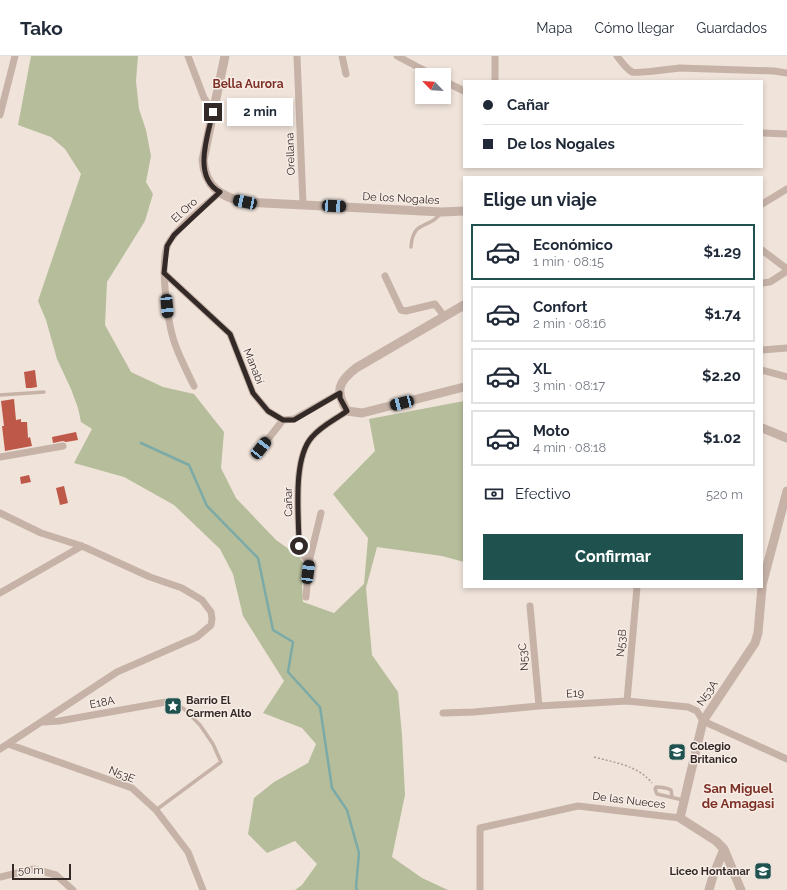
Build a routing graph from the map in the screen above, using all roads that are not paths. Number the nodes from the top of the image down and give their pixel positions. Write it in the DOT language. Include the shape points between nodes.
graph roads {
  1 [pos="15,56"];
  2 [pos="188,56"];
  3 [pos="225,56"];
  4 [pos="297,56"];
  5 [pos="342,56"];
  6 [pos="397,56"];
  7 [pos="495,56"];
  8 [pos="616,56"];
  9 [pos="420,68"];
  10 [pos="787,73"];
  11 [pos="346,74"];
  12 [pos="495,80"];
  13 [pos="451,84"];
  14 [pos="463,90"];
  15 [pos="213,112"];
  16 [pos="0,115"];
  17 [pos="763,133"];
  18 [pos="787,134"];
  19 [pos="787,189"];
  20 [pos="220,192"];
  21 [pos="763,203"];
  22 [pos="303,204"];
  23 [pos="463,211"];
  24 [pos="442,212"];
  25 [pos="412,247"];
  26 [pos="763,251"];
  27 [pos="787,270"];
  28 [pos="164,273"];
  29 [pos="386,276"];
  30 [pos="763,283"];
  31 [pos="463,306"];
  32 [pos="444,316"];
  33 [pos="787,348"];
  34 [pos="763,350"];
  35 [pos="763,370"];
  36 [pos="787,377"];
  37 [pos="194,386"];
  38 [pos="463,387"];
  39 [pos="44,392"];
  40 [pos="340,393"];
  41 [pos="0,395"];
  42 [pos="347,411"];
  43 [pos="283,420"];
  44 [pos="763,428"];
  45 [pos="787,438"];
  46 [pos="63,446"];
  47 [pos="261,448"];
  48 [pos="0,457"];
  49 [pos="787,491"];
  50 [pos="0,509"];
  51 [pos="0,513"];
  52 [pos="321,513"];
  53 [pos="82,546"];
  54 [pos="309,562"];
  55 [pos="763,582"];
  56 [pos="637,588"];
  57 [pos="762,588"];
  58 [pos="0,593"];
  59 [pos="306,597"];
  60 [pos="530,606"];
  61 [pos="627,701"];
  62 [pos="166,702"];
  63 [pos="539,706"];
  64 [pos="443,712"];
  65 [pos="703,721"];
  66 [pos="42,722"];
  67 [pos="8,744"];
  68 [pos="0,749"];
  69 [pos="787,759"];
  70 [pos="672,797"];
  71 [pos="684,800"];
  72 [pos="156,810"];
  73 [pos="680,818"];
  74 [pos="724,850"];
  75 [pos="0,877"];
  76 [pos="73,890"];
  77 [pos="203,890"];
  78 [pos="480,890"];
  79 [pos="709,890"];
  80 [pos="740,890"];
  1 -- 16 [label="street"];
  2 -- 15 [label="street" via="204,98"];
  3 -- 15 [label="street, De los Nogales"];
  4 -- 22 [label="street, Orellana"];
  5 -- 11 [label="street"];
  6 -- 9 [label="street"];
  7 -- 12 [label="street"];
  8 -- 10 [label="street" via="634,73 679,68 774,70"];
  13 -- 14 [label="street"];
  15 -- 20 [label="street, De los Nogales" via="204,166 210,181"];
  17 -- 18 [label="street"];
  19 -- 21 [label="street"];
  20 -- 22 [label="street, De los Nogales" via="234,200 245,202"];
  20 -- 28 [label="street, El Oro" via="174,235 167,246"];
  22 -- 24 [label="street, De los Nogales"];
  23 -- 24 [label="street, De los Nogales"];
  24 -- 25 [label="lane" via="415,231"];
  26 -- 27 [label="street"];
  27 -- 30 [label="street" via="770,282"];
  28 -- 37 [label="street, El Oro" via="168,320 174,343"];
  28 -- 43 [label="street, Manabí" via="230,334 253,393 268,411"];
  29 -- 32 [label="street" via="401,310 436,304"];
  31 -- 32 [label="street"];
  32 -- 40 [label="street" via="356,368 344,379"];
  33 -- 34 [label="street"];
  35 -- 36 [label="street"];
  38 -- 42 [label="street" via="362,413"];
  39 -- 41 [label="lane"];
  40 -- 42 [label="street"];
  40 -- 43 [label="street" via="294,420"];
  42 -- 54 [label="street, Cañar" via="317,432 307,444 301,458 298,482 299,546"];
  43 -- 47 [label="street"];
  44 -- 45 [label="street"];
  46 -- 48 [label="street"];
  49 -- 55 [label="street, N53A"];
  50 -- 51 [label="street"];
  51 -- 53 [label="street" via="41,533"];
  52 -- 54 [label="street"];
  53 -- 58 [label="street"];
  53 -- 66 [label="street" via="150,577 182,588 202,600 211,612 211,625 197,637 117,672"];
  54 -- 59 [label="street"];
  56 -- 61 [label="street, N53B"];
  57 -- 65 [label="street, N53A" via="755,642"];
  60 -- 63 [label="street, N53C"];
  61 -- 63 [label="street, E19"];
  61 -- 65 [label="street, E19" via="688,707 697,711"];
  62 -- 66 [label="street, E18A"];
  62 -- 72 [label="lane" via="175,703 184,709 200,725 222,762"];
  63 -- 64 [label="street, E19"];
  65 -- 69 [label="street"];
  65 -- 71 [label="street, N53A"];
  66 -- 67 [label="street"];
  67 -- 68 [label="street"];
  67 -- 72 [label="street, N53E" via="132,788"];
  70 -- 70 [label="lane" via="657,794 654,789 659,787 671,790"];
  70 -- 71 [label="lane"];
  71 -- 73 [label="street, N53A"];
  72 -- 77 [label="street, N53E" via="188,852"];
  73 -- 74 [label="street, De las Nueces" via="716,841"];
  73 -- 78 [label="street, De las Nueces" via="578,806 480,828"];
  74 -- 79 [label="street"];
  74 -- 80 [label="street, De las Nueces"];
  75 -- 76 [label="street" via="34,870 56,875"];
}
